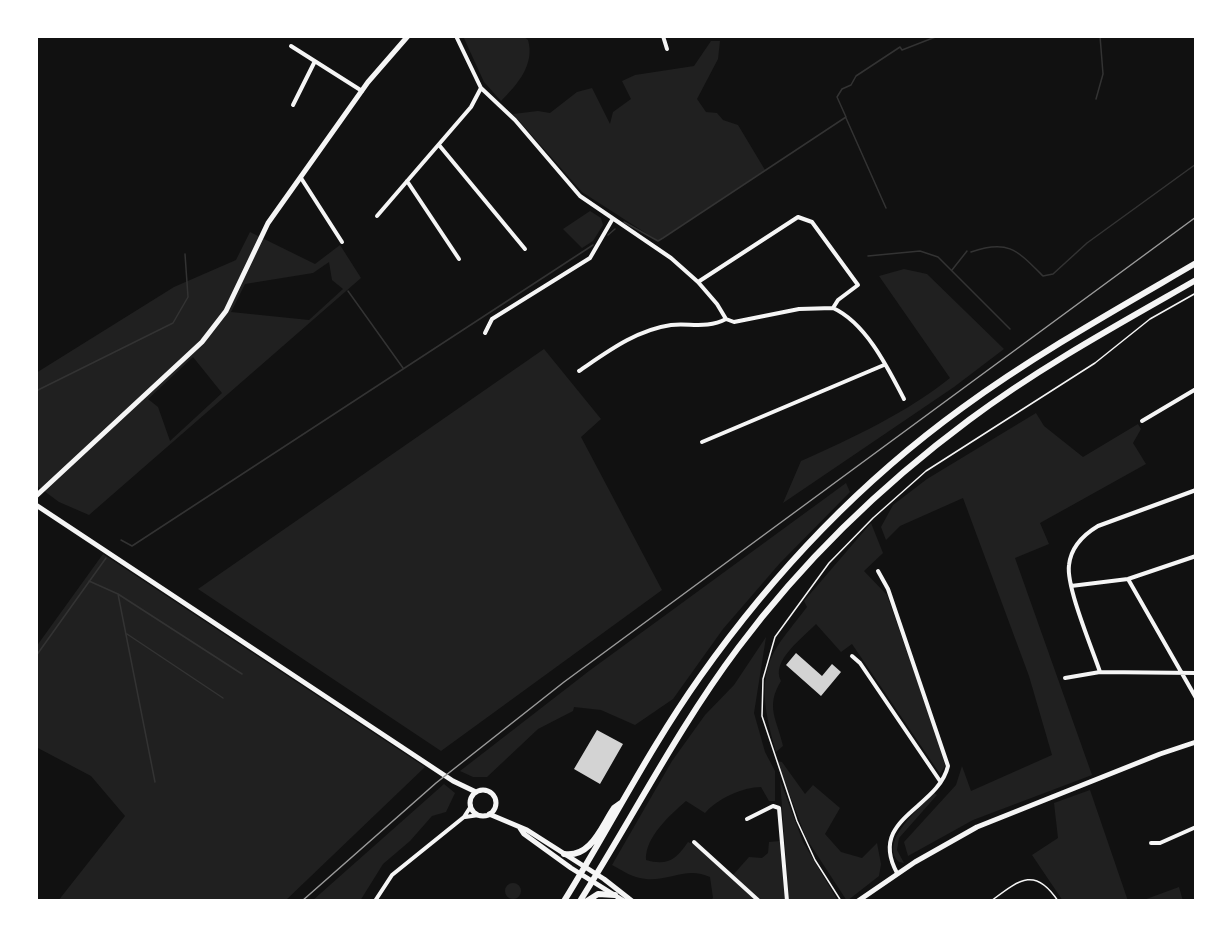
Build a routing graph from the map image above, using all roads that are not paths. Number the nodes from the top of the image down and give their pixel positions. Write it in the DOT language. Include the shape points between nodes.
graph roads {
  1 [pos="456,36"];
  2 [pos="663,36"];
  3 [pos="404,37"];
  4 [pos="291,46"];
  5 [pos="667,49"];
  6 [pos="315,61"];
  7 [pos="481,88"];
  8 [pos="362,91"];
  9 [pos="293,105"];
  10 [pos="439,145"];
  11 [pos="301,178"];
  12 [pos="407,181"];
  13 [pos="377,216"];
  14 [pos="612,220"];
  15 [pos="342,242"];
  16 [pos="525,249"];
  17 [pos="459,258"];
  18 [pos="1196,263"];
  19 [pos="1196,280"];
  20 [pos="698,282"];
  21 [pos="832,308"];
  22 [pos="726,319"];
  23 [pos="485,333"];
  24 [pos="884,365"];
  25 [pos="579,372"];
  26 [pos="1194,390"];
  27 [pos="1196,396"];
  28 [pos="904,399"];
  29 [pos="1142,421"];
  30 [pos="702,442"];
  31 [pos="1196,490"];
  32 [pos="36,496"];
  33 [pos="36,506"];
  34 [pos="1196,556"];
  35 [pos="878,571"];
  36 [pos="1128,579"];
  37 [pos="1071,585"];
  38 [pos="852,656"];
  39 [pos="1100,672"];
  40 [pos="1196,673"];
  41 [pos="1181,674"];
  42 [pos="1065,678"];
  43 [pos="1196,698"];
  44 [pos="1196,742"];
  45 [pos="940,781"];
  46 [pos="467,789"];
  47 [pos="476,792"];
  48 [pos="471,803"];
  49 [pos="621,803"];
  50 [pos="495,806"];
  51 [pos="489,814"];
  52 [pos="479,815"];
  53 [pos="464,817"];
  54 [pos="503,819"];
  55 [pos="747,819"];
  56 [pos="1196,827"];
  57 [pos="520,828"];
  58 [pos="694,842"];
  59 [pos="1151,843"];
  60 [pos="564,854"];
  61 [pos="584,867"];
  62 [pos="897,873"];
  63 [pos="580,874"];
  64 [pos="596,874"];
  65 [pos="592,881"];
  66 [pos="615,895"];
  67 [pos="860,900"];
  68 [pos="375,901"];
  69 [pos="564,901"];
  70 [pos="580,901"];
  71 [pos="587,901"];
  72 [pos="624,901"];
  73 [pos="632,901"];
  74 [pos="759,901"];
  75 [pos="787,901"];
  76 [pos="991,901"];
  77 [pos="1058,901"];
  1 -- 7 [label="street"];
  2 -- 5 [label="street"];
  3 -- 8 [label="main road"];
  4 -- 6 [label="street"];
  6 -- 8 [label="street"];
  6 -- 9 [label="street"];
  7 -- 10 [label="street" via="471,107"];
  7 -- 14 [label="street" via="515,120 580,196"];
  8 -- 11 [label="main road"];
  10 -- 12 [label="street"];
  10 -- 16 [label="street"];
  11 -- 15 [label="street"];
  11 -- 32 [label="main road" via="268,223 226,310 202,342"];
  12 -- 13 [label="street"];
  12 -- 17 [label="street"];
  14 -- 20 [label="street" via="671,258"];
  14 -- 23 [label="street" via="590,258 492,319"];
  18 -- 49 [label="highway" via="1070,336 986,391 913,446 849,503 779,575 722,647 669,722"];
  19 -- 64 [label="highway" via="1076,349 997,401 915,462 860,512 789,585 732,655 657,769"];
  20 -- 21 [label="street" via="798,217 813,222 858,285"];
  20 -- 22 [label="street"];
  21 -- 22 [label="street" via="798,309 734,322"];
  21 -- 24 [label="street" via="844,313 862,331"];
  22 -- 25 [label="street" via="708,326 670,325 651,330 614,348"];
  24 -- 28 [label="street"];
  24 -- 30 [label="street"];
  26 -- 27 [label="street"];
  26 -- 29 [label="street"];
  31 -- 37 [label="street" via="1114,518 1087,532 1070,560"];
  33 -- 46 [label="main road"];
  34 -- 36 [label="street"];
  35 -- 45 [label="street" via="888,589 946,752 948,769"];
  36 -- 37 [label="street"];
  36 -- 41 [label="street"];
  37 -- 39 [label="street"];
  38 -- 45 [label="street" via="866,670"];
  39 -- 41 [label="street"];
  39 -- 42 [label="street"];
  40 -- 41 [label="street"];
  41 -- 43 [label="street"];
  44 -- 62 [label="main road" via="977,827"];
  45 -- 62 [label="street" via="891,837 890,854"];
  46 -- 47 [label="main road"];
  46 -- 48 [label="main road"];
  47 -- 48 [label="main road"];
  47 -- 50 [label="main road" via="491,793"];
  48 -- 52 [label="main road"];
  48 -- 53 [label="street"];
  49 -- 60 [label="highway" via="584,851"];
  49 -- 61 [label="highway"];
  50 -- 51 [label="main road"];
  50 -- 54 [label="main road"];
  51 -- 52 [label="main road"];
  51 -- 54 [label="main road"];
  52 -- 53 [label="street"];
  53 -- 68 [label="street" via="392,875"];
  54 -- 57 [label="main road"];
  55 -- 75 [label="street" via="773,806 779,808"];
  56 -- 59 [label="street" via="1160,843"];
  57 -- 60 [label="main road"];
  57 -- 63 [label="main road"];
  58 -- 74 [label="street"];
  60 -- 61 [label="main road"];
  61 -- 63 [label="highway"];
  61 -- 64 [label="main road"];
  62 -- 67 [label="main road"];
  63 -- 65 [label="main road"];
  63 -- 69 [label="highway"];
  64 -- 65 [label="highway"];
  64 -- 73 [label="main road"];
  65 -- 66 [label="main road"];
  65 -- 70 [label="highway"];
  66 -- 71 [label="highway" via="598,894"];
  66 -- 72 [label="main road"];
  76 -- 77 [label="lane" via="1025,880 1036,879"];
}
